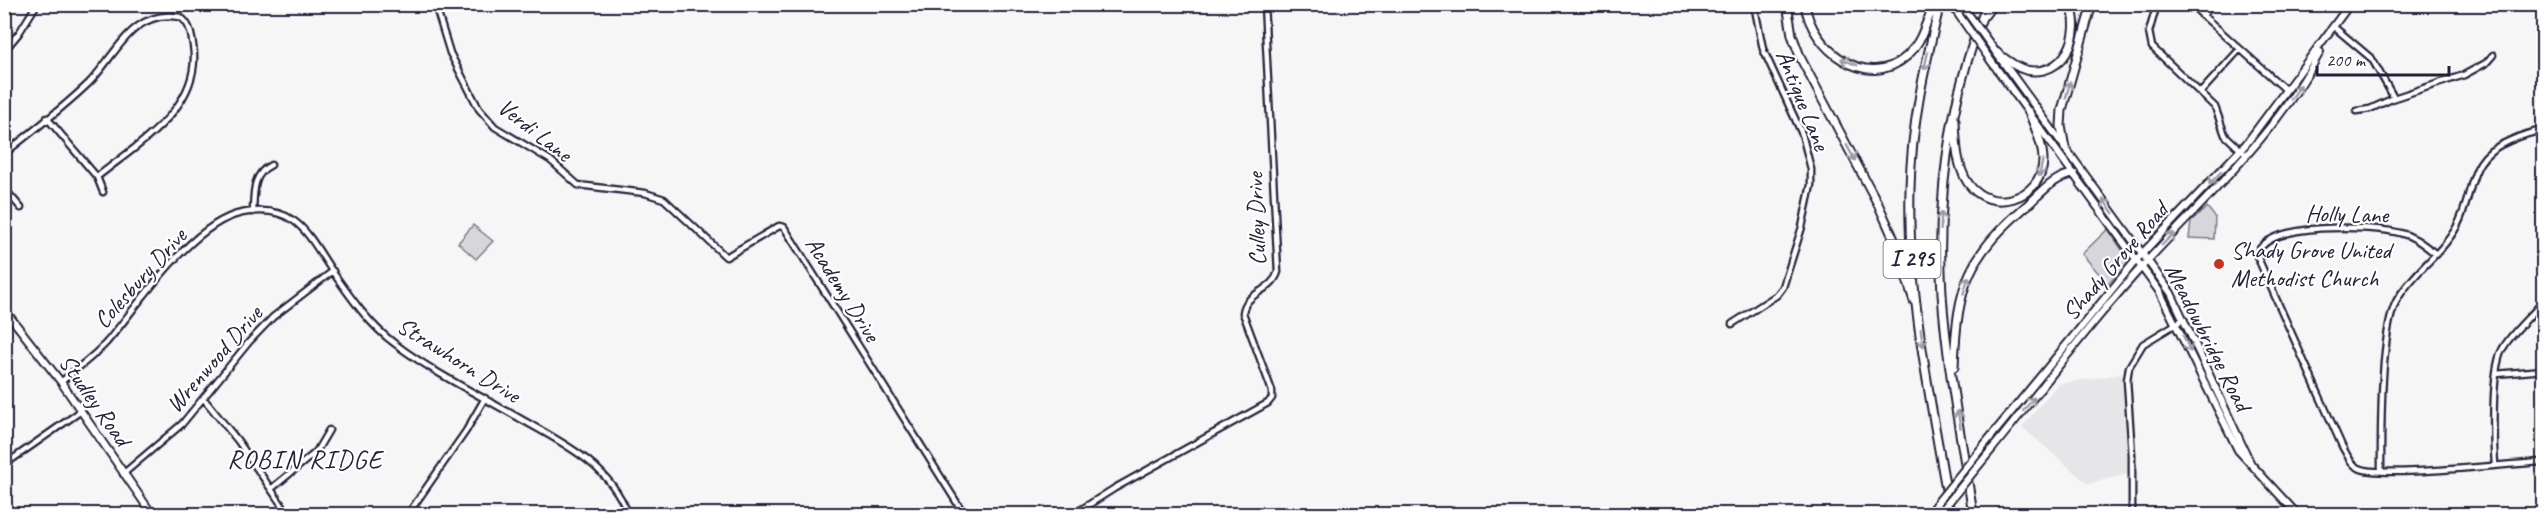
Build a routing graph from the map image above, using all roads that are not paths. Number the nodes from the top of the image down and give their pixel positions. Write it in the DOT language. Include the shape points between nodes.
graph roads {
  1 [pos="37,4"];
  2 [pos="435,4"];
  3 [pos="1264,4"];
  4 [pos="1754,4"];
  5 [pos="1787,4"];
  6 [pos="1805,4"];
  7 [pos="1938,4"];
  8 [pos="1950,4"];
  9 [pos="1961,4"];
  10 [pos="1986,4"];
  11 [pos="1993,4"];
  12 [pos="2070,4"];
  13 [pos="2092,4"];
  14 [pos="2157,4"];
  15 [pos="2190,4"];
  16 [pos="2213,4"];
  17 [pos="2350,4"];
  18 [pos="2202,16"];
  19 [pos="1981,19"];
  20 [pos="2332,30"];
  21 [pos="4,51"];
  22 [pos="1995,51"];
  23 [pos="2239,51"];
  24 [pos="2493,55"];
  25 [pos="2287,91"];
  26 [pos="2200,93"];
  27 [pos="2394,98"];
  28 [pos="1955,110"];
  29 [pos="2357,111"];
  30 [pos="2029,112"];
  31 [pos="47,118"];
  32 [pos="2544,130"];
  33 [pos="2065,148"];
  34 [pos="2241,150"];
  35 [pos="4,154"];
  36 [pos="2247,156"];
  37 [pos="270,165"];
  38 [pos="2074,174"];
  39 [pos="97,177"];
  40 [pos="4,188"];
  41 [pos="103,192"];
  42 [pos="645,193"];
  43 [pos="21,208"];
  44 [pos="253,212"];
  45 [pos="2143,252"];
  46 [pos="2436,254"];
  47 [pos="2137,259"];
  48 [pos="2148,260"];
  49 [pos="2142,266"];
  50 [pos="333,271"];
  51 [pos="2544,300"];
  52 [pos="4,309"];
  53 [pos="2184,318"];
  54 [pos="1919,320"];
  55 [pos="2176,322"];
  56 [pos="1732,324"];
  57 [pos="2544,370"];
  58 [pos="2496,374"];
  59 [pos="61,382"];
  60 [pos="1954,384"];
  61 [pos="485,398"];
  62 [pos="204,399"];
  63 [pos="81,411"];
  64 [pos="329,430"];
  65 [pos="2544,462"];
  66 [pos="4,465"];
  67 [pos="2495,465"];
  68 [pos="2254,471"];
  69 [pos="2381,471"];
  70 [pos="123,474"];
  71 [pos="271,489"];
  72 [pos="409,513"];
  73 [pos="152,514"];
  74 [pos="288,514"];
  75 [pos="416,514"];
  76 [pos="628,514"];
  77 [pos="964,514"];
  78 [pos="1074,514"];
  79 [pos="1928,514"];
  80 [pos="1939,514"];
  81 [pos="1950,514"];
  82 [pos="1973,514"];
  83 [pos="2132,514"];
  84 [pos="2297,514"];
  1 -- 21 [label="street"];
  2 -- 42 [label="street, Verdi Lane" via="450,53 479,109 495,127 550,160 578,185"];
  3 -- 78 [label="street, Culley Drive" via="1278,272 1271,284 1247,301 1243,313 1272,398 1268,404"];
  4 -- 56 [label="street, Antique Lane" via="1767,62 1802,134 1811,184 1783,287 1777,296"];
  5 -- 54 [label="highway, one-way" via="1801,59 1884,215"];
  7 -- 6 [label="highway, one-way" via="1908,55 1893,64 1873,68 1844,61 1825,47 1811,26"];
  7 -- 54 [label="highway, I 295, one-way" via="1918,100 1912,161 1911,244"];
  8 -- 30 [label="main road, Meadowbridge Road, bridge"];
  9 -- 22 [label="main road, Meadowbridge Road, bridge"];
  10 -- 19 [label="highway, I 295"];
  11 -- 19 [label="highway"];
  12 -- 22 [label="highway" via="2074,37 2067,54 2053,65 2038,71 2024,69"];
  33 -- 13 [label="highway, one-way" via="2062,110"];
  14 -- 26 [label="street" via="2149,32 2151,43"];
  15 -- 18 [label="street"];
  16 -- 18 [label="street"];
  17 -- 20 [label="main road, Shady Grove Road"];
  18 -- 23 [label="street"];
  19 -- 28 [label="highway, I 295"];
  20 -- 25 [label="main road, Shady Grove Road"];
  20 -- 27 [label="street" via="2372,59"];
  36 -- 20 [label="main road, Shady Grove Road, one-way" via="2295,94"];
  22 -- 33 [label="main road, Meadowbridge Road"];
  23 -- 25 [label="street"];
  23 -- 26 [label="street"];
  24 -- 27 [label="street" via="2464,75"];
  25 -- 34 [label="main road, Shady Grove Road"];
  26 -- 34 [label="street" via="2217,110 2228,139"];
  27 -- 29 [label="street"];
  30 -- 28 [label="highway, one-way" via="2042,148 2041,171 2027,192 1999,201 1981,195 1965,177 1958,156"];
  60 -- 28 [label="highway, I 295, one-way" via="1944,319 1941,239 1945,169"];
  30 -- 38 [label="main road, Meadowbridge Road"];
  31 -- 35 [label="street"];
  31 -- 39 [label="street"];
  31 -- 39 [label="street" via="88,84 121,39 135,27 156,18 177,16 186,21 191,34 193,77 180,105"];
  32 -- 46 [label="street" via="2498,145 2483,156 2462,217"];
  45 -- 33 [label="main road, Meadowbridge Road, one-way"];
  34 -- 36 [label="street"];
  34 -- 45 [label="main road, Shady Grove Road, one-way"];
  48 -- 36 [label="main road, Shady Grove Road, one-way"];
  37 -- 44 [label="street" via="256,178"];
  38 -- 47 [label="main road, Meadowbridge Road"];
  60 -- 38 [label="highway, one-way" via="1958,316 1973,264 2005,224 2060,177"];
  39 -- 41 [label="street"];
  40 -- 43 [label="street"];
  42 -- 77 [label="street, Academy Drive" via="664,199 726,257 779,226 784,228"];
  44 -- 50 [label="street, Strawhorn Drive" via="274,211 294,219"];
  44 -- 59 [label="street, Colesbury Drive" via="231,216 210,228 149,288 99,350"];
  45 -- 47 [label="main road, Shady Grove Road"];
  45 -- 48 [label="main road, Meadowbridge Road"];
  46 -- 69 [label="street" via="2403,291 2391,313"];
  46 -- 69 [label="street, Holly Lane" via="2401,233 2325,228 2285,234 2268,241 2258,251 2262,270 2350,461 2362,470"];
  47 -- 49 [label="main road, Meadowbridge Road"];
  47 -- 79 [label="main road, Shady Grove Road, bridge"];
  48 -- 49 [label="main road, Shady Grove Road"];
  48 -- 53 [label="main road, Meadowbridge Road"];
  49 -- 55 [label="main road, Meadowbridge Road"];
  80 -- 49 [label="main road, Shady Grove Road, one-way, bridge"];
  50 -- 61 [label="street, Strawhorn Drive" via="362,313 392,342"];
  50 -- 62 [label="street, Wrenwood Drive" via="295,298 249,342"];
  51 -- 58 [label="street" via="2506,344"];
  52 -- 59 [label="main road, Studley Road"];
  53 -- 55 [label="street"];
  53 -- 68 [label="main road, Meadowbridge Road"];
  54 -- 81 [label="highway, I 295, one-way"];
  55 -- 68 [label="main road, Meadowbridge Road, one-way" via="2229,436"];
  55 -- 83 [label="street" via="2144,344 2129,367"];
  57 -- 58 [label="street"];
  58 -- 67 [label="street"];
  59 -- 63 [label="main road, Studley Road"];
  82 -- 60 [label="highway, I 295, one-way"];
  61 -- 72 [label="street"];
  61 -- 76 [label="street, Strawhorn Drive" via="582,455 614,487"];
  62 -- 70 [label="street, Wrenwood Drive" via="175,431"];
  62 -- 71 [label="street"];
  63 -- 66 [label="street"];
  63 -- 70 [label="main road, Studley Road"];
  64 -- 71 [label="street" via="316,452"];
  65 -- 67 [label="street"];
  67 -- 69 [label="street"];
  68 -- 84 [label="main road, Meadowbridge Road"];
  70 -- 73 [label="main road, Studley Road"];
  71 -- 74 [label="street"];
  72 -- 75 [label="street"];
}
